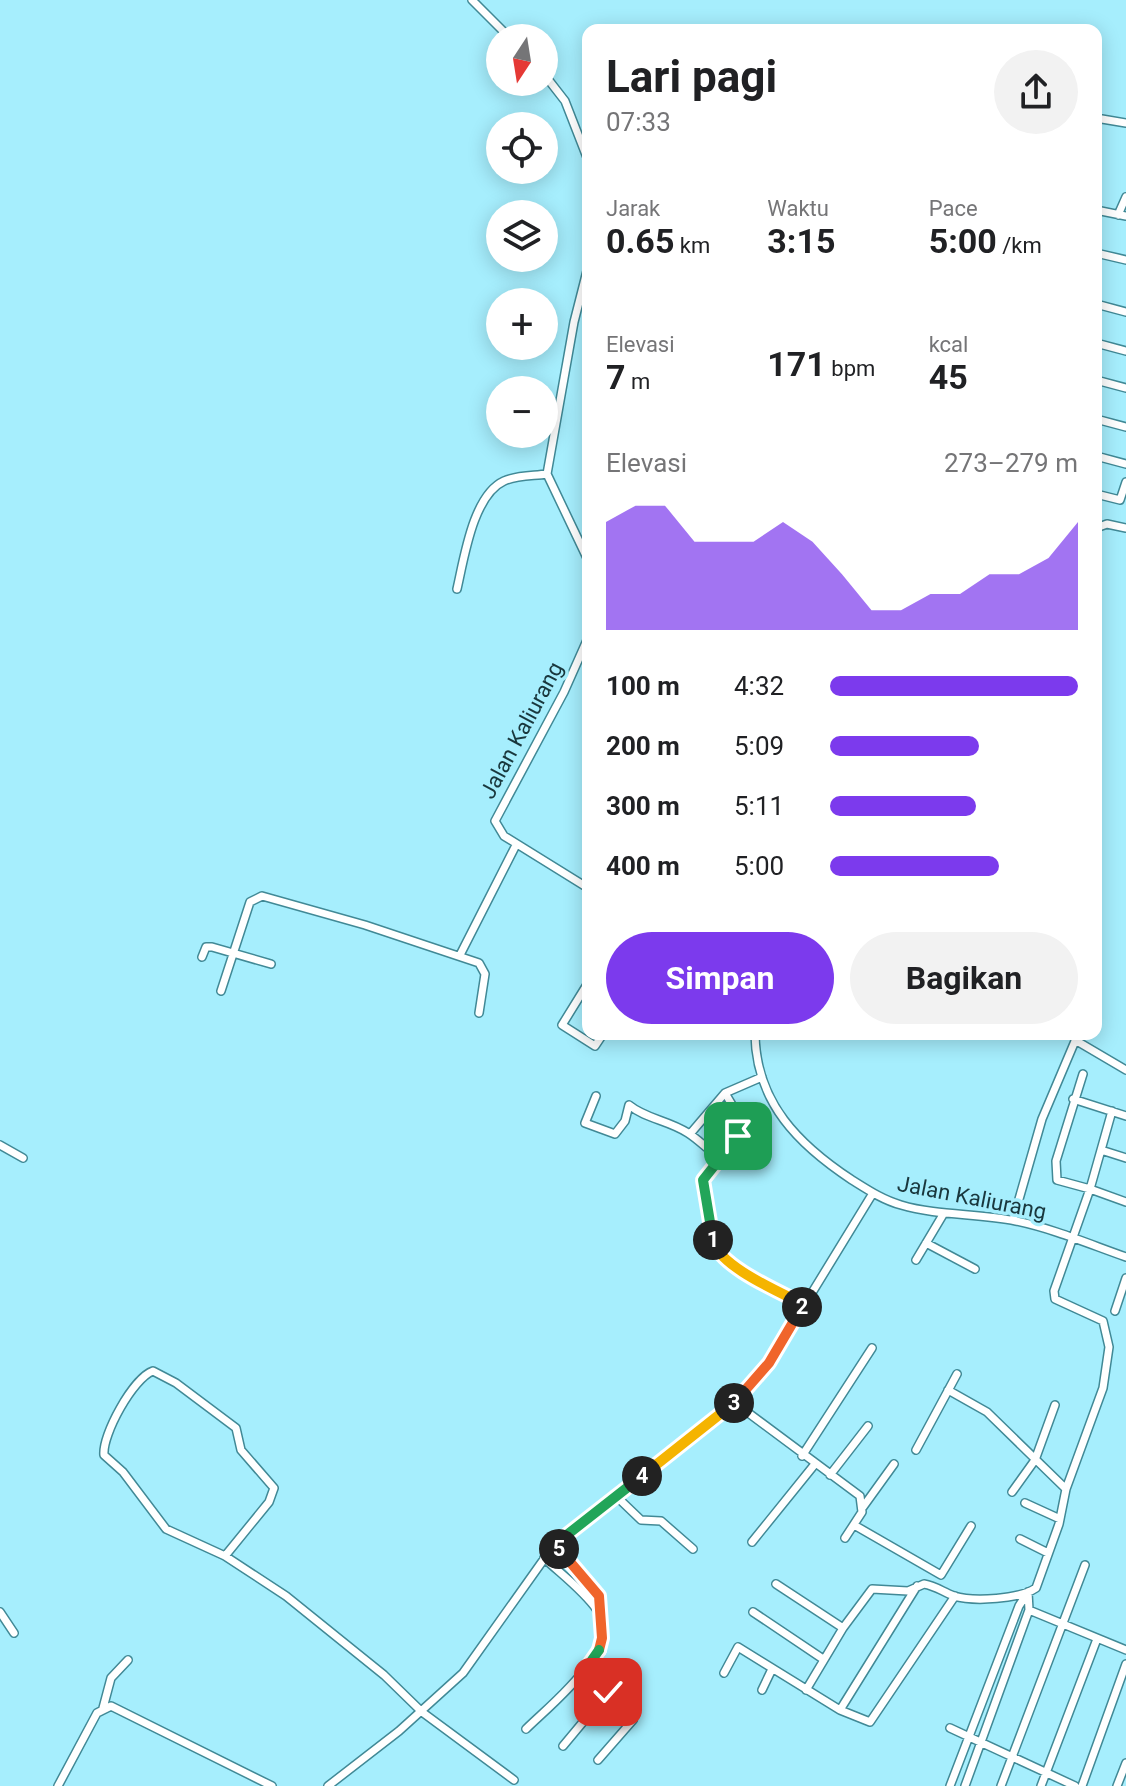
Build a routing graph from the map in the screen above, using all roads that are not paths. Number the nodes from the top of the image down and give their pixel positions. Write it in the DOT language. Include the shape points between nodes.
graph roads {
  1 [pos="472,0"];
  2 [pos="496,24"];
  3 [pos="558,92"];
  4 [pos="1102,119"];
  5 [pos="1126,123"];
  6 [pos="582,145"];
  7 [pos="1126,197"];
  8 [pos="1102,211"];
  9 [pos="1122,215"];
  10 [pos="1102,254"];
  11 [pos="1126,260"];
  12 [pos="582,291"];
  13 [pos="1102,306"];
  14 [pos="1126,312"];
  15 [pos="1102,345"];
  16 [pos="1126,351"];
  17 [pos="1102,382"];
  18 [pos="1126,388"];
  19 [pos="1102,421"];
  20 [pos="1126,427"];
  21 [pos="1102,458"];
  22 [pos="1126,464"];
  23 [pos="547,474"];
  24 [pos="1126,482"];
  25 [pos="1102,496"];
  26 [pos="1102,526"];
  27 [pos="1126,528"];
  28 [pos="582,547"];
  29 [pos="457,589"];
  30 [pos="582,652"];
  31 [pos="516,845"];
  32 [pos="582,884"];
  33 [pos="234,952"];
  34 [pos="460,955"];
  35 [pos="202,957"];
  36 [pos="271,964"];
  37 [pos="221,991"];
  38 [pos="582,993"];
  39 [pos="479,1013"];
  40 [pos="582,1038"];
  41 [pos="756,1040"];
  42 [pos="1075,1040"];
  43 [pos="1081,1040"];
  44 [pos="1126,1070"];
  45 [pos="1083,1074"];
  46 [pos="762,1077"];
  47 [pos="725,1093"];
  48 [pos="596,1096"];
  49 [pos="1073,1099"];
  50 [pos="1112,1111"];
  51 [pos="1126,1116"];
  52 [pos="690,1134"];
  53 [pos="0,1145"];
  54 [pos="1101,1150"];
  55 [pos="719,1157"];
  56 [pos="23,1158"];
  57 [pos="1126,1158"];
  58 [pos="1090,1189"];
  59 [pos="873,1193"];
  60 [pos="1126,1202"];
  61 [pos="944,1213"];
  62 [pos="1013,1220"];
  63 [pos="1075,1238"];
  64 [pos="926,1243"];
  65 [pos="1126,1257"];
  66 [pos="916,1260"];
  67 [pos="975,1269"];
  68 [pos="1126,1278"];
  69 [pos="803,1304"];
  70 [pos="1115,1311"];
  71 [pos="872,1348"];
  72 [pos="957,1374"];
  73 [pos="948,1390"];
  74 [pos="735,1403"];
  75 [pos="1055,1405"];
  76 [pos="868,1426"];
  77 [pos="916,1450"];
  78 [pos="802,1456"];
  79 [pos="1035,1460"];
  80 [pos="815,1464"];
  81 [pos="894,1464"];
  82 [pos="830,1475"];
  83 [pos="1066,1489"];
  84 [pos="1012,1492"];
  85 [pos="616,1496"];
  86 [pos="1025,1503"];
  87 [pos="863,1507"];
  88 [pos="1060,1519"];
  89 [pos="854,1525"];
  90 [pos="971,1526"];
  91 [pos="845,1538"];
  92 [pos="1020,1539"];
  93 [pos="752,1542"];
  94 [pos="554,1545"];
  95 [pos="693,1549"];
  96 [pos="1048,1553"];
  97 [pos="225,1556"];
  98 [pos="544,1558"];
  99 [pos="1085,1565"];
  100 [pos="776,1584"];
  101 [pos="917,1586"];
  102 [pos="1028,1592"];
  103 [pos="955,1596"];
  104 [pos="1029,1610"];
  105 [pos="598,1611"];
  106 [pos="0,1612"];
  107 [pos="753,1612"];
  108 [pos="1064,1625"];
  109 [pos="843,1628"];
  110 [pos="14,1633"];
  111 [pos="1097,1639"];
  112 [pos="1126,1650"];
  113 [pos="823,1659"];
  114 [pos="128,1660"];
  115 [pos="1126,1664"];
  116 [pos="772,1669"];
  117 [pos="585,1670"];
  118 [pos="724,1673"];
  119 [pos="762,1690"];
  120 [pos="806,1690"];
  121 [pos="608,1692"];
  122 [pos="103,1708"];
  123 [pos="840,1710"];
  124 [pos="422,1712"];
  125 [pos="950,1728"];
  126 [pos="526,1729"];
  127 [pos="969,1738"];
  128 [pos="980,1743"];
  129 [pos="563,1746"];
  130 [pos="1012,1758"];
  131 [pos="598,1760"];
  132 [pos="1126,1763"];
  133 [pos="1046,1773"];
  134 [pos="514,1780"];
  135 [pos="58,1786"];
  136 [pos="272,1786"];
  137 [pos="328,1786"];
  138 [pos="950,1786"];
  139 [pos="965,1786"];
  140 [pos="1001,1786"];
  141 [pos="1041,1786"];
  142 [pos="1075,1786"];
  143 [pos="1082,1786"];
  144 [pos="1117,1786"];
  1 -- 2 [label="street"];
  3 -- 6 [label="street"];
  4 -- 5 [label="street"];
  7 -- 9 [label="street"];
  8 -- 9 [label="street"];
  10 -- 11 [label="street"];
  12 -- 23 [label="street"];
  13 -- 14 [label="street"];
  15 -- 16 [label="street"];
  17 -- 18 [label="street"];
  19 -- 20 [label="street"];
  21 -- 22 [label="street"];
  23 -- 28 [label="street"];
  23 -- 29 [label="street" via="507,479 493,489 472,528"];
  24 -- 25 [label="street" via="1119,500"];
  26 -- 27 [label="street"];
  30 -- 31 [label="street, Jalan Kaliurang" via="496,817 498,830"];
  31 -- 32 [label="street, Jalan Kaliurang"];
  31 -- 34 [label="street"];
  33 -- 34 [label="street" via="250,902 259,896"];
  33 -- 35 [label="street" via="208,947"];
  33 -- 36 [label="street"];
  33 -- 37 [label="street"];
  34 -- 39 [label="street" via="484,969"];
  38 -- 40 [label="street" via="562,1025"];
  41 -- 46 [label="street, Jalan Kaliurang"];
  42 -- 62 [label="street" via="1042,1119"];
  43 -- 44 [label="street"];
  45 -- 49 [label="street"];
  46 -- 47 [label="street"];
  46 -- 59 [label="street, Jalan Kaliurang" via="781,1116 806,1148"];
  47 -- 52 [label="street"];
  47 -- 55 [label="street" via="741,1120 748,1122"];
  48 -- 52 [label="street" via="585,1123 596,1129 615,1134 629,1105"];
  49 -- 50 [label="street"];
  49 -- 58 [label="street" via="1054,1177"];
  50 -- 51 [label="street"];
  50 -- 54 [label="street"];
  52 -- 55 [label="street"];
  53 -- 56 [label="street"];
  54 -- 57 [label="street"];
  54 -- 58 [label="street"];
  55 -- 69 [label="street" via="703,1186 715,1249"];
  58 -- 60 [label="street"];
  58 -- 63 [label="street"];
  59 -- 61 [label="street, Jalan Kaliurang" via="900,1205"];
  59 -- 69 [label="street"];
  61 -- 62 [label="street, Jalan Kaliurang"];
  61 -- 64 [label="street"];
  62 -- 63 [label="street, Jalan Kaliurang"];
  63 -- 65 [label="street, Jalan Kaliurang"];
  63 -- 83 [label="street" via="1054,1297 1103,1321 1109,1347 1103,1388"];
  64 -- 66 [label="street"];
  64 -- 67 [label="street"];
  68 -- 70 [label="street"];
  69 -- 74 [label="street" via="769,1363"];
  71 -- 78 [label="street"];
  72 -- 73 [label="street"];
  73 -- 77 [label="street"];
  73 -- 79 [label="street" via="987,1412"];
  74 -- 78 [label="street"];
  74 -- 85 [label="street"];
  75 -- 79 [label="street"];
  76 -- 82 [label="street"];
  78 -- 80 [label="street"];
  79 -- 83 [label="street"];
  79 -- 84 [label="street"];
  80 -- 82 [label="street"];
  80 -- 93 [label="street"];
  81 -- 87 [label="street"];
  82 -- 87 [label="street" via="856,1492"];
  83 -- 88 [label="street"];
  85 -- 94 [label="street"];
  85 -- 95 [label="street" via="641,1520 661,1521"];
  86 -- 88 [label="street"];
  87 -- 89 [label="street"];
  88 -- 96 [label="street"];
  89 -- 90 [label="street" via="941,1575"];
  89 -- 91 [label="street"];
  92 -- 96 [label="street"];
  94 -- 98 [label="street"];
  94 -- 105 [label="street" via="599,1596"];
  96 -- 102 [label="street" via="1036,1588"];
  97 -- 97 [label="street" via="166,1529 104,1455 126,1394 143,1374 153,1371 176,1383 236,1428 241,1450 274,1488 269,1502"];
  97 -- 124 [label="street" via="326,1627"];
  98 -- 105 [label="street"];
  98 -- 124 [label="street" via="478,1655"];
  99 -- 108 [label="street"];
  100 -- 109 [label="street"];
  101 -- 103 [label="street" via="934,1586"];
  101 -- 109 [label="street" via="897,1592 872,1589"];
  101 -- 123 [label="street"];
  102 -- 103 [label="street" via="1003,1599"];
  102 -- 104 [label="street"];
  102 -- 127 [label="street"];
  103 -- 123 [label="street" via="873,1720"];
  104 -- 108 [label="street"];
  104 -- 128 [label="street"];
  105 -- 117 [label="street" via="602,1638"];
  106 -- 110 [label="street"];
  107 -- 113 [label="street"];
  108 -- 111 [label="street"];
  108 -- 130 [label="street"];
  109 -- 113 [label="street"];
  111 -- 112 [label="street"];
  111 -- 133 [label="street"];
  113 -- 120 [label="street"];
  114 -- 122 [label="street" via="107,1687"];
  115 -- 143 [label="street"];
  116 -- 118 [label="street" via="738,1647"];
  116 -- 119 [label="street"];
  116 -- 120 [label="street"];
  117 -- 121 [label="street"];
  117 -- 126 [label="street"];
  120 -- 123 [label="street"];
  121 -- 129 [label="street"];
  121 -- 131 [label="street" via="633,1723"];
  122 -- 135 [label="street"];
  122 -- 136 [label="street" via="119,1708"];
  124 -- 134 [label="street"];
  124 -- 137 [label="street"];
  125 -- 127 [label="street"];
  127 -- 128 [label="street"];
  127 -- 138 [label="street"];
  128 -- 130 [label="street"];
  128 -- 139 [label="street"];
  130 -- 133 [label="street"];
  130 -- 140 [label="street"];
  132 -- 144 [label="street"];
  133 -- 141 [label="street"];
  133 -- 142 [label="street"];
}
